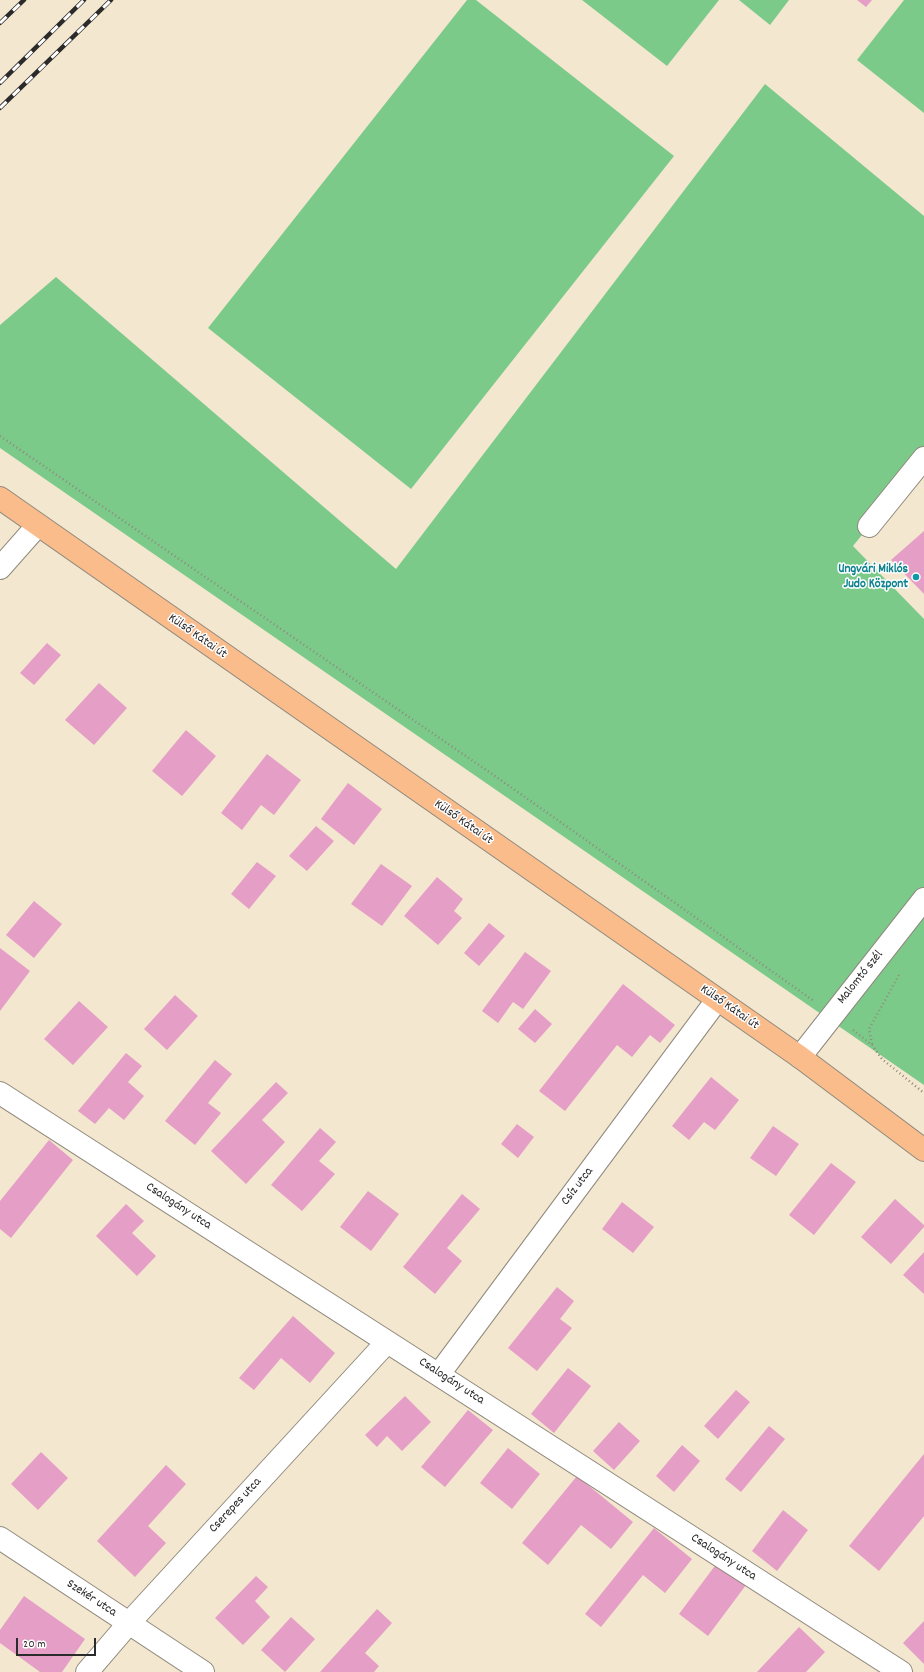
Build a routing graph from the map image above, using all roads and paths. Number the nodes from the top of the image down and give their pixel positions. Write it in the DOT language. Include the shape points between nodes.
graph roads {
  1 [pos="0,436"];
  2 [pos="924,458"];
  3 [pos="0,498"];
  4 [pos="38,525"];
  5 [pos="869,526"];
  6 [pos="0,568"];
  7 [pos="924,899"];
  8 [pos="899,974"];
  9 [pos="716,1000"];
  10 [pos="832,1014"];
  11 [pos="872,1045"];
  12 [pos="800,1057"];
  13 [pos="0,1093"];
  14 [pos="924,1093"];
  15 [pos="924,1150"];
  16 [pos="387,1342"];
  17 [pos="439,1374"];
  18 [pos="0,1538"];
  19 [pos="128,1623"];
  20 [pos="87,1672"];
  21 [pos="203,1672"];
  22 [pos="901,1672"];
  1 -- 10 [label="path" via="505,783"];
  2 -- 5 [label="street"];
  3 -- 4 [label="main road, Külső Kátai út"];
  4 -- 6 [label="street"];
  4 -- 9 [label="main road, Külső Kátai út"];
  7 -- 10 [label="street, Malomtó szél"];
  8 -- 11 [label="path" via="869,1029"];
  9 -- 12 [label="main road, Külső Kátai út"];
  9 -- 17 [label="street, Csíz utca"];
  10 -- 11 [label="path"];
  10 -- 12 [label="street, Malomtó szél"];
  11 -- 14 [label="path" via="882,1059"];
  12 -- 15 [label="main road, Külső Kátai út"];
  13 -- 16 [label="street, Csalogány utca"];
  16 -- 17 [label="street, Csalogány utca"];
  16 -- 19 [label="street, Cserepes utca"];
  17 -- 22 [label="street, Csalogány utca"];
  18 -- 19 [label="street, Szekér utca"];
  19 -- 20 [label="street, Cserepes utca"];
  19 -- 21 [label="street, Szekér utca"];
}
